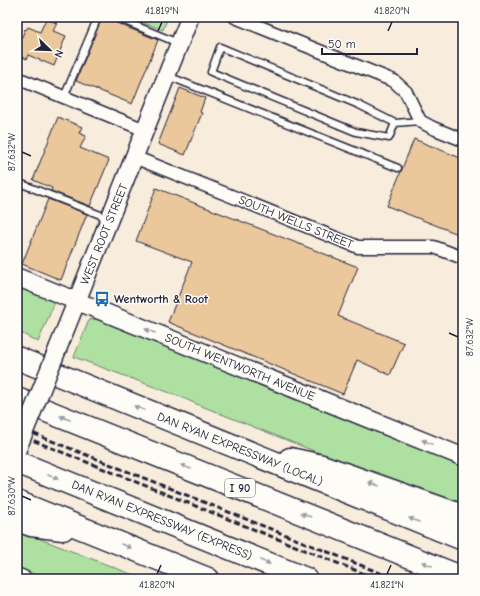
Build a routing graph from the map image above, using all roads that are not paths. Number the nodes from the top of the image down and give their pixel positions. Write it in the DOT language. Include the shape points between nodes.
graph roads {
  1 [pos="98,17"];
  2 [pos="115,17"];
  3 [pos="190,17"];
  4 [pos="235,17"];
  5 [pos="179,43"];
  6 [pos="167,76"];
  7 [pos="17,78"];
  8 [pos="64,97"];
  9 [pos="420,121"];
  10 [pos="395,123"];
  11 [pos="145,130"];
  12 [pos="463,140"];
  13 [pos="134,157"];
  14 [pos="398,168"];
  15 [pos="17,182"];
  16 [pos="110,219"];
  17 [pos="463,258"];
  18 [pos="17,277"];
  19 [pos="77,301"];
  20 [pos="17,346"];
  21 [pos="17,358"];
  22 [pos="43,369"];
  23 [pos="17,399"];
  24 [pos="226,444"];
  25 [pos="17,450"];
  26 [pos="463,457"];
  27 [pos="17,462"];
  28 [pos="17,502"];
  29 [pos="463,516"];
  30 [pos="17,520"];
  31 [pos="99,535"];
  32 [pos="463,540"];
  33 [pos="154,557"];
  34 [pos="17,577"];
  35 [pos="463,578"];
  36 [pos="22,579"];
  37 [pos="183,579"];
  38 [pos="208,579"];
  39 [pos="306,579"];
  1 -- 8 [label="lane"];
  2 -- 5 [label="lane"];
  3 -- 5 [label="main road, WEST ROOT STREET"];
  4 -- 9 [label="street" via="394,81 406,92"];
  5 -- 6 [label="main road, WEST ROOT STREET"];
  6 -- 11 [label="main road, WEST ROOT STREET"];
  6 -- 14 [label="lane"];
  7 -- 8 [label="street"];
  8 -- 11 [label="street"];
  9 -- 10 [label="lane"];
  9 -- 12 [label="street"];
  10 -- 10 [label="lane" via="359,105 220,47 211,72 356,132 390,138"];
  11 -- 13 [label="main road, WEST ROOT STREET"];
  13 -- 16 [label="main road, WEST ROOT STREET"];
  13 -- 17 [label="street, SOUTH WELLS STREET" via="358,247 434,247"];
  15 -- 16 [label="lane"];
  16 -- 19 [label="main road, WEST ROOT STREET"];
  18 -- 19 [label="main road, SOUTH WENTWORTH AVENUE"];
  19 -- 25 [label="main road, WEST ROOT STREET, bridge"];
  26 -- 19 [label="main road, SOUTH WENTWORTH AVENUE, one-way"];
  20 -- 22 [label="highway"];
  21 -- 22 [label="highway, DAN RYAN EXPRESSWAY (LOCAL)"];
  24 -- 22 [label="highway, DAN RYAN EXPRESSWAY (LOCAL), one-way"];
  35 -- 23 [label="highway, I 90, one-way"];
  29 -- 24 [label="highway, one-way" via="322,466"];
  32 -- 24 [label="highway, DAN RYAN EXPRESSWAY (LOCAL), one-way"];
  27 -- 39 [label="highway, DAN RYAN EXPRESSWAY (EXPRESS), one-way"];
  28 -- 31 [label="highway"];
  30 -- 31 [label="highway"];
  31 -- 33 [label="highway, one-way"];
  33 -- 37 [label="highway"];
  33 -- 38 [label="highway"];
  34 -- 36 [label="main road"];
}
